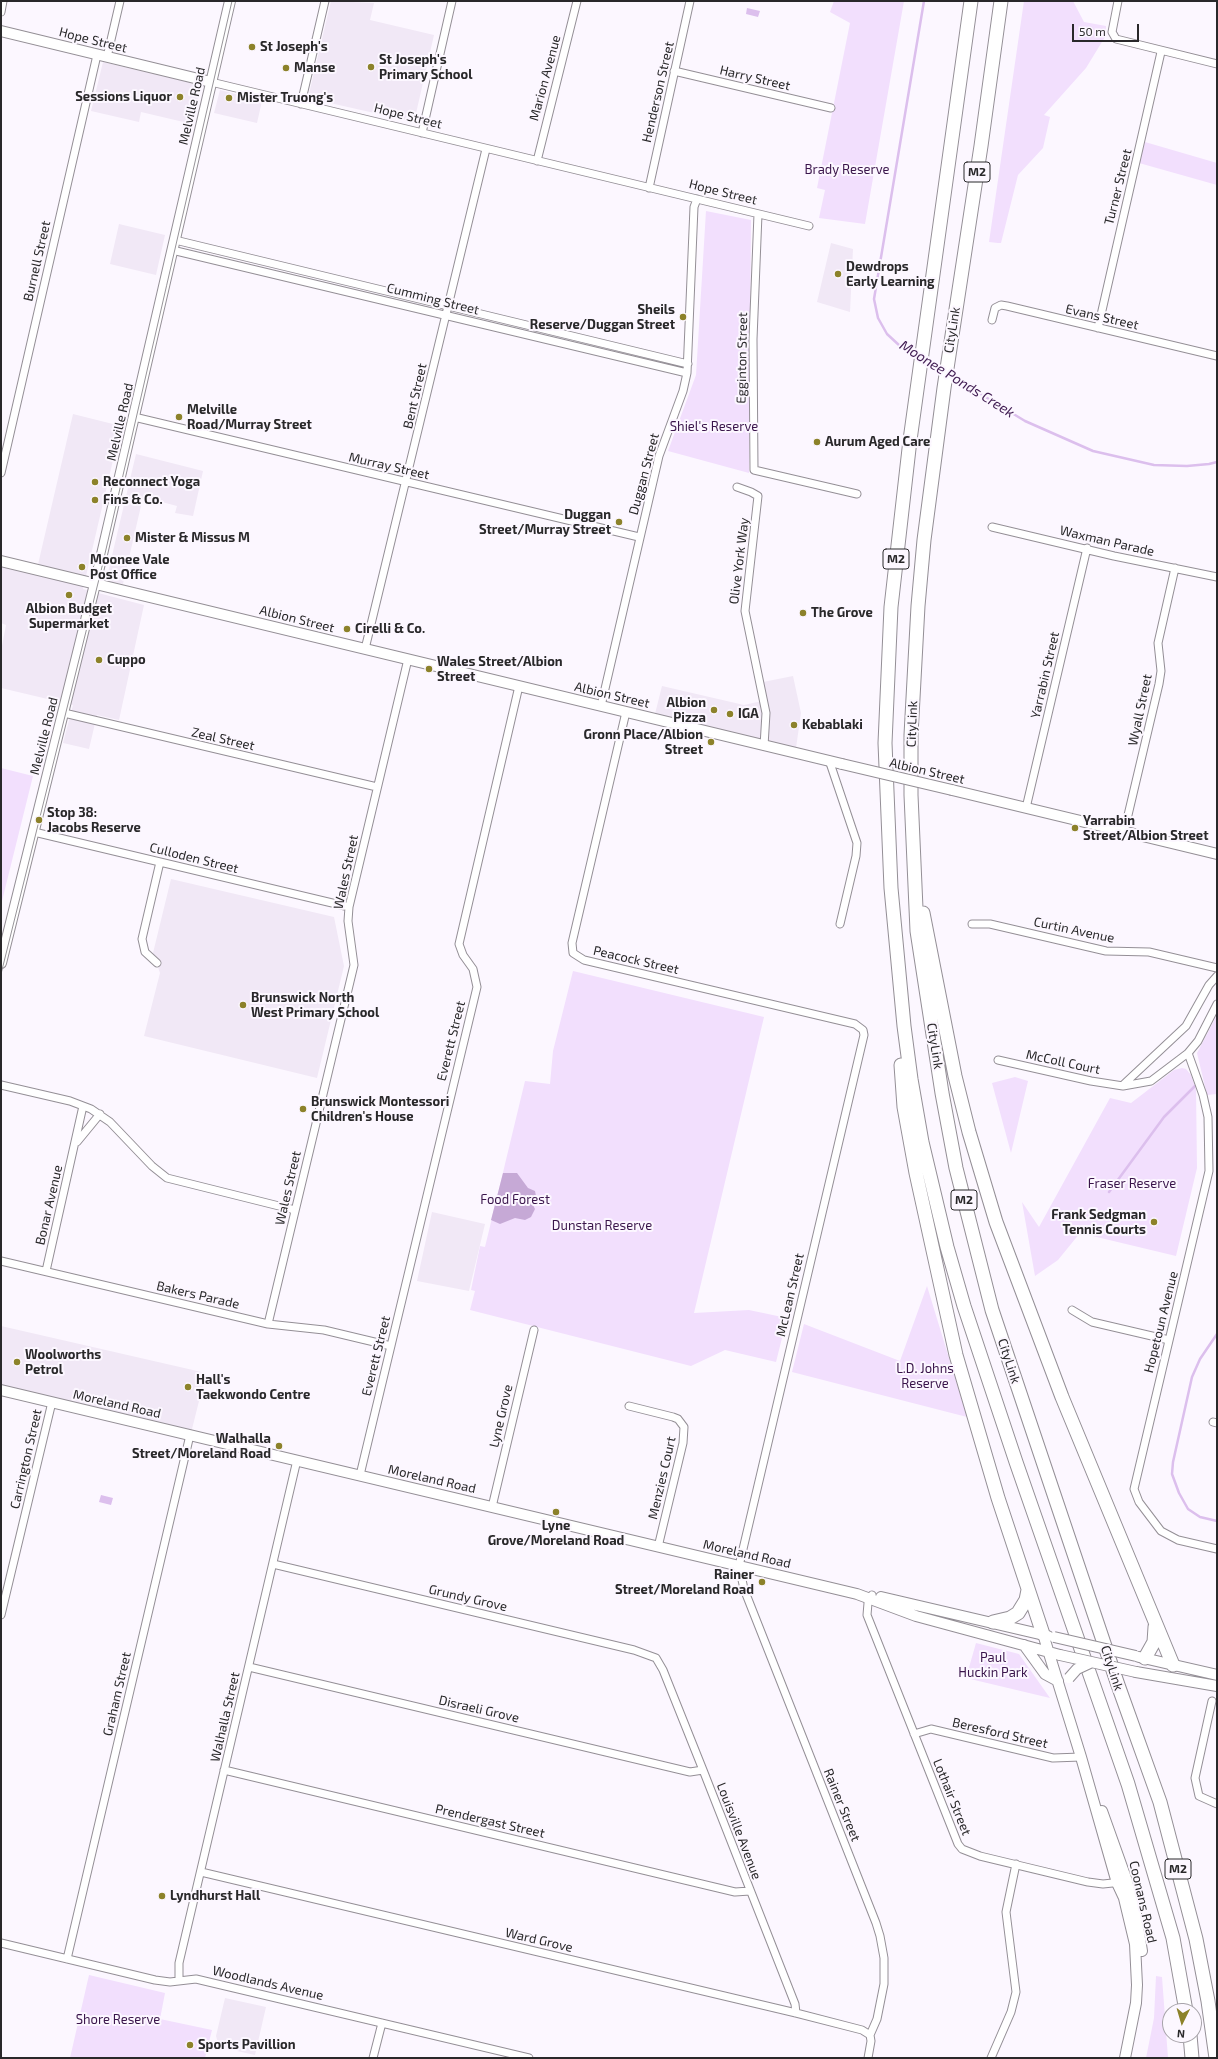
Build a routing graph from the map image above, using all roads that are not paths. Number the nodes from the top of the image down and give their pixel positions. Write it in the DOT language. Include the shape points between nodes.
graph roads {
  1 [pos="3,1"];
  2 [pos="120,1"];
  3 [pos="230,1"];
  4 [pos="325,1"];
  5 [pos="452,1"];
  6 [pos="577,1"];
  7 [pos="690,1"];
  8 [pos="971,1"];
  9 [pos="1001,1"];
  10 [pos="1118,1"];
  11 [pos="1,12"];
  12 [pos="1,31"];
  13 [pos="1162,52"];
  14 [pos="102,56"];
  15 [pos="1217,64"];
  16 [pos="674,71"];
  17 [pos="211,82"];
  18 [pos="301,104"];
  19 [pos="831,108"];
  20 [pos="422,133"];
  21 [pos="486,149"];
  22 [pos="537,161"];
  23 [pos="649,188"];
  24 [pos="697,199"];
  25 [pos="758,214"];
  26 [pos="809,226"];
  27 [pos="174,245"];
  28 [pos="275,265"];
  29 [pos="273,273"];
  30 [pos="353,284"];
  31 [pos="352,292"];
  32 [pos="448,307"];
  33 [pos="446,315"];
  34 [pos="992,320"];
  35 [pos="520,324"];
  36 [pos="1098,328"];
  37 [pos="518,332"];
  38 [pos="601,344"];
  39 [pos="600,352"];
  40 [pos="1217,356"];
  41 [pos="688,364"];
  42 [pos="687,373"];
  43 [pos="134,417"];
  44 [pos="1,473"];
  45 [pos="406,482"];
  46 [pos="737,487"];
  47 [pos="857,494"];
  48 [pos="992,527"];
  49 [pos="639,537"];
  50 [pos="1087,548"];
  51 [pos="1,561"];
  52 [pos="1175,568"];
  53 [pos="1217,577"];
  54 [pos="95,584"];
  55 [pos="365,649"];
  56 [pos="408,659"];
  57 [pos="519,686"];
  58 [pos="601,706"];
  59 [pos="626,712"];
  60 [pos="64,713"];
  61 [pos="764,746"];
  62 [pos="829,760"];
  63 [pos="378,787"];
  64 [pos="1026,808"];
  65 [pos="34,832"];
  66 [pos="1124,832"];
  67 [pos="1217,854"];
  68 [pos="160,862"];
  69 [pos="914,864"];
  70 [pos="349,907"];
  71 [pos="840,924"];
  72 [pos="972,924"];
  73 [pos="896,951"];
  74 [pos="1,963"];
  75 [pos="157,963"];
  76 [pos="1217,968"];
  77 [pos="1217,976"];
  78 [pos="1217,1004"];
  79 [pos="863,1030"];
  80 [pos="1188,1054"];
  81 [pos="998,1060"];
  82 [pos="1,1085"];
  83 [pos="1123,1086"];
  84 [pos="83,1106"];
  85 [pos="100,1114"];
  86 [pos="76,1143"];
  87 [pos="296,1210"];
  88 [pos="1,1261"];
  89 [pos="46,1272"];
  90 [pos="1072,1310"];
  91 [pos="268,1324"];
  92 [pos="534,1330"];
  93 [pos="1169,1340"];
  94 [pos="391,1346"];
  95 [pos="1,1390"];
  96 [pos="52,1402"];
  97 [pos="629,1406"];
  98 [pos="190,1435"];
  99 [pos="298,1460"];
  100 [pos="360,1476"];
  101 [pos="492,1507"];
  102 [pos="658,1546"];
  103 [pos="1217,1549"];
  104 [pos="273,1564"];
  105 [pos="739,1566"];
  106 [pos="1028,1590"];
  107 [pos="871,1597"];
  108 [pos="1149,1610"];
  109 [pos="1,1615"];
  110 [pos="993,1622"];
  111 [pos="1048,1636"];
  112 [pos="1024,1645"];
  113 [pos="1049,1652"];
  114 [pos="656,1658"];
  115 [pos="1092,1662"];
  116 [pos="1138,1663"];
  117 [pos="1173,1665"];
  118 [pos="249,1667"];
  119 [pos="1217,1675"];
  120 [pos="1058,1681"];
  121 [pos="1217,1686"];
  122 [pos="1062,1696"];
  123 [pos="1212,1701"];
  124 [pos="914,1734"];
  125 [pos="1081,1757"];
  126 [pos="224,1770"];
  127 [pos="703,1770"];
  128 [pos="1217,1804"];
  129 [pos="1016,1864"];
  130 [pos="201,1872"];
  131 [pos="1122,1882"];
  132 [pos="750,1891"];
  133 [pos="1,1943"];
  134 [pos="68,1959"];
  135 [pos="179,1980"];
  136 [pos="1185,2003"];
  137 [pos="796,2013"];
  138 [pos="382,2023"];
  139 [pos="870,2036"];
  140 [pos="1191,2043"];
  141 [pos="373,2058"];
  142 [pos="529,2058"];
  143 [pos="868,2058"];
  144 [pos="991,2058"];
  145 [pos="1125,2058"];
  146 [pos="1132,2058"];
  147 [pos="1192,2058"];
  148 [pos="1216,2058"];
  1 -- 11 [label="street"];
  2 -- 14 [label="street, Burnell Street"];
  3 -- 17 [label="main road, Melville Road"];
  4 -- 18 [label="street"];
  5 -- 20 [label="street"];
  6 -- 22 [label="street, Marion Avenue"];
  7 -- 16 [label="street, Henderson Street"];
  8 -- 73 [label="highway, CityLink / M2" via="897,546 886,693 885,743"];
  9 -- 69 [label="highway, CityLink / M2" via="950,342 924,540 916,627 911,735"];
  10 -- 13 [label="street" via="1112,32 1114,37 1120,41"];
  12 -- 14 [label="main road, Hope Street"];
  13 -- 15 [label="street"];
  13 -- 36 [label="street, Turner Street"];
  14 -- 17 [label="main road, Hope Street"];
  14 -- 44 [label="street, Burnell Street"];
  16 -- 19 [label="street, Harry Street"];
  16 -- 23 [label="street, Henderson Street"];
  17 -- 18 [label="street, Hope Street"];
  17 -- 27 [label="main road, Melville Road"];
  18 -- 20 [label="street, Hope Street"];
  20 -- 21 [label="street, Hope Street"];
  21 -- 22 [label="street, Hope Street"];
  21 -- 32 [label="street, Bent Street"];
  22 -- 23 [label="street, Hope Street"];
  23 -- 24 [label="street, Hope Street"];
  24 -- 25 [label="street, Hope Street"];
  24 -- 41 [label="street, Duggan Street" via="694,207"];
  25 -- 26 [label="street, Hope Street"];
  25 -- 47 [label="street, Egginton Street" via="753,354 754,470"];
  27 -- 28 [label="street, Cumming Street"];
  27 -- 29 [label="street, Cumming Street"];
  27 -- 43 [label="main road, Melville Road"];
  28 -- 29 [label="street"];
  28 -- 30 [label="street, Cumming Street"];
  29 -- 31 [label="street, Cumming Street"];
  30 -- 31 [label="street"];
  30 -- 32 [label="street, Cumming Street"];
  31 -- 33 [label="street, Cumming Street"];
  32 -- 33 [label="street, Bent Street"];
  32 -- 35 [label="street, Cumming Street"];
  33 -- 37 [label="street, Cumming Street"];
  33 -- 45 [label="street, Bent Street"];
  34 -- 36 [label="street, Evans Street" via="994,311 1001,305"];
  35 -- 37 [label="street"];
  35 -- 38 [label="street, Cumming Street"];
  36 -- 40 [label="street, Evans Street"];
  37 -- 39 [label="street, Cumming Street"];
  38 -- 39 [label="street"];
  38 -- 41 [label="street, Cumming Street"];
  39 -- 42 [label="street, Cumming Street"];
  41 -- 42 [label="street, Duggan Street"];
  42 -- 49 [label="street, Duggan Street" via="659,456"];
  43 -- 45 [label="street, Murray Street"];
  43 -- 54 [label="main road, Melville Road"];
  45 -- 49 [label="street, Murray Street"];
  45 -- 55 [label="street, Bent Street"];
  46 -- 61 [label="street, Olive York Way" via="758,496 745,610 766,713"];
  48 -- 50 [label="street, Waxman Parade"];
  49 -- 58 [label="street, Duggan Street"];
  50 -- 52 [label="street, Waxman Parade"];
  50 -- 64 [label="street, Yarrabin Street"];
  51 -- 54 [label="main road, Albion Street"];
  52 -- 53 [label="street, Waxman Parade"];
  52 -- 66 [label="street, Wyall Street" via="1158,643 1159,684"];
  54 -- 55 [label="main road, Albion Street"];
  54 -- 60 [label="main road, Melville Road"];
  55 -- 56 [label="main road, Albion Street"];
  56 -- 57 [label="main road, Albion Street"];
  56 -- 63 [label="street, Wales Street"];
  57 -- 58 [label="main road, Albion Street"];
  57 -- 94 [label="street, Everett Street" via="459,944 473,969 477,987"];
  58 -- 59 [label="main road, Albion Street"];
  59 -- 61 [label="main road, Albion Street"];
  59 -- 79 [label="street, Peacock Street" via="572,943 573,953 584,960 855,1024"];
  60 -- 63 [label="street, Zeal Street"];
  60 -- 65 [label="main road, Melville Road"];
  61 -- 62 [label="main road, Albion Street"];
  62 -- 64 [label="main road, Albion Street, bridge"];
  62 -- 71 [label="street" via="857,842"];
  63 -- 70 [label="street, Wales Street"];
  64 -- 66 [label="main road, Albion Street"];
  65 -- 68 [label="street, Culloden Street"];
  65 -- 74 [label="main road, Melville Road"];
  66 -- 67 [label="main road, Albion Street"];
  68 -- 70 [label="street, Culloden Street"];
  68 -- 75 [label="street" via="142,939 145,952"];
  69 -- 108 [label="highway" via="955,1076 996,1222 1062,1397"];
  69 -- 148 [label="highway, CityLink / M2" via="917,931 956,1168 992,1310 1160,1802 1196,1939"];
  70 -- 87 [label="street, Wales Street" via="348,921 354,965"];
  72 -- 76 [label="street, Curtin Avenue" via="990,924 1106,951 1149,952"];
  73 -- 106 [label="highway" via="899,1047 904,1100 916,1173 956,1355"];
  73 -- 136 [label="highway, CityLink / M2" via="910,1079 947,1247 1016,1462 1128,1784 1173,1938"];
  77 -- 83 [label="street" via="1209,985 1186,1026"];
  78 -- 80 [label="street" via="1198,1041"];
  79 -- 105 [label="street, McLean Street" via="864,1039"];
  80 -- 83 [label="street" via="1151,1081"];
  80 -- 93 [label="street, Hopetoun Avenue" via="1208,1117 1209,1171"];
  81 -- 83 [label="street, McColl Court"];
  82 -- 84 [label="street"];
  84 -- 85 [label="street"];
  84 -- 86 [label="street, Bonar Avenue"];
  85 -- 86 [label="street, Bonar Avenue"];
  85 -- 87 [label="street" via="167,1178"];
  86 -- 89 [label="street, Bonar Avenue"];
  87 -- 91 [label="street, Wales Street"];
  88 -- 89 [label="street, Bakers Parade"];
  89 -- 91 [label="street, Bakers Parade"];
  90 -- 93 [label="street" via="1092,1322"];
  91 -- 94 [label="street, Bakers Parade" via="324,1330"];
  92 -- 101 [label="street, Lyne Grove"];
  93 -- 103 [label="street, Hopetoun Avenue" via="1135,1482 1136,1495 1154,1524 1168,1536"];
  94 -- 100 [label="street, Everett Street"];
  95 -- 96 [label="main road, Moreland Road"];
  96 -- 98 [label="main road, Moreland Road"];
  96 -- 109 [label="street, Carrington Street"];
  97 -- 102 [label="street, Menzies Court" via="673,1417 684,1427 683,1443"];
  98 -- 99 [label="main road, Moreland Road"];
  98 -- 134 [label="street, Graham Street"];
  99 -- 100 [label="main road, Moreland Road"];
  99 -- 104 [label="street, Walhalla Street"];
  100 -- 101 [label="main road, Moreland Road"];
  101 -- 102 [label="main road, Moreland Road"];
  102 -- 105 [label="main road, Moreland Road"];
  104 -- 114 [label="street, Grundy Grove" via="626,1648"];
  104 -- 118 [label="street, Walhalla Street"];
  105 -- 107 [label="main road, Moreland Road"];
  105 -- 139 [label="street, Rainer Street" via="744,1589 876,1923 885,1975 877,2019"];
  106 -- 110 [label="highway" via="1026,1600 1018,1613"];
  106 -- 111 [label="highway"];
  107 -- 110 [label="main road, Moreland Road"];
  107 -- 112 [label="main road, Moreland Road" via="916,1616"];
  107 -- 124 [label="street, Lothair Street" via="867,1615"];
  108 -- 116 [label="highway" via="1155,1626 1154,1642"];
  108 -- 117 [label="highway"];
  110 -- 111 [label="main road, Moreland Road"];
  111 -- 113 [label="main road, Coonans Road"];
  111 -- 116 [label="main road, Moreland Road, bridge"];
  112 -- 113 [label="main road, Moreland Road"];
  112 -- 120 [label="main road" via="1045,1674"];
  113 -- 115 [label="main road, Moreland Road, bridge"];
  113 -- 120 [label="main road, Coonans Road"];
  114 -- 127 [label="street, Louisville Avenue"];
  115 -- 116 [label="main road, Moreland Road, bridge" via="1117,1668"];
  115 -- 122 [label="main road, bridge" via="1076,1669 1069,1678"];
  116 -- 117 [label="main road, Moreland Road"];
  116 -- 121 [label="main road, Moreland Road"];
  117 -- 119 [label="main road, Moreland Road"];
  118 -- 126 [label="street, Walhalla Street"];
  118 -- 127 [label="street, Disraeli Grove" via="690,1772"];
  120 -- 122 [label="main road, Coonans Road"];
  122 -- 125 [label="main road, Coonans Road"];
  123 -- 128 [label="street" via="1195,1778 1199,1796"];
  124 -- 125 [label="street, Beresford Street" via="930,1729 1053,1758"];
  124 -- 129 [label="street, Lothair Street" via="958,1844 966,1851"];
  125 -- 131 [label="main road, Coonans Road" via="1118,1852"];
  126 -- 130 [label="street, Walhalla Street"];
  126 -- 132 [label="street, Prendergast Street" via="735,1892"];
  127 -- 132 [label="street, Louisville Avenue"];
  129 -- 131 [label="street, Lothair Street" via="1092,1883"];
  129 -- 144 [label="street" via="1006,1912 1016,1992 1011,2012"];
  130 -- 135 [label="street, Walhalla Street" via="179,1963"];
  130 -- 137 [label="street, Ward Grove"];
  131 -- 145 [label="main road, Coonans Road" via="1137,1968 1136,2003"];
  131 -- 146 [label="main road, Coonans Road" via="1141,1939 1144,1984 1140,2022"];
  132 -- 137 [label="street, Louisville Avenue" via="795,2004"];
  133 -- 134 [label="street, Woodlands Avenue"];
  134 -- 135 [label="street, Woodlands Avenue" via="155,1980"];
  135 -- 138 [label="street, Woodlands Avenue" via="196,1979"];
  137 -- 139 [label="street, Ward Grove" via="862,2030"];
  138 -- 141 [label="street"];
  138 -- 142 [label="street, Woodlands Avenue"];
  139 -- 143 [label="street, Rainer Street"];
  140 -- 147 [label="highway"];
}
